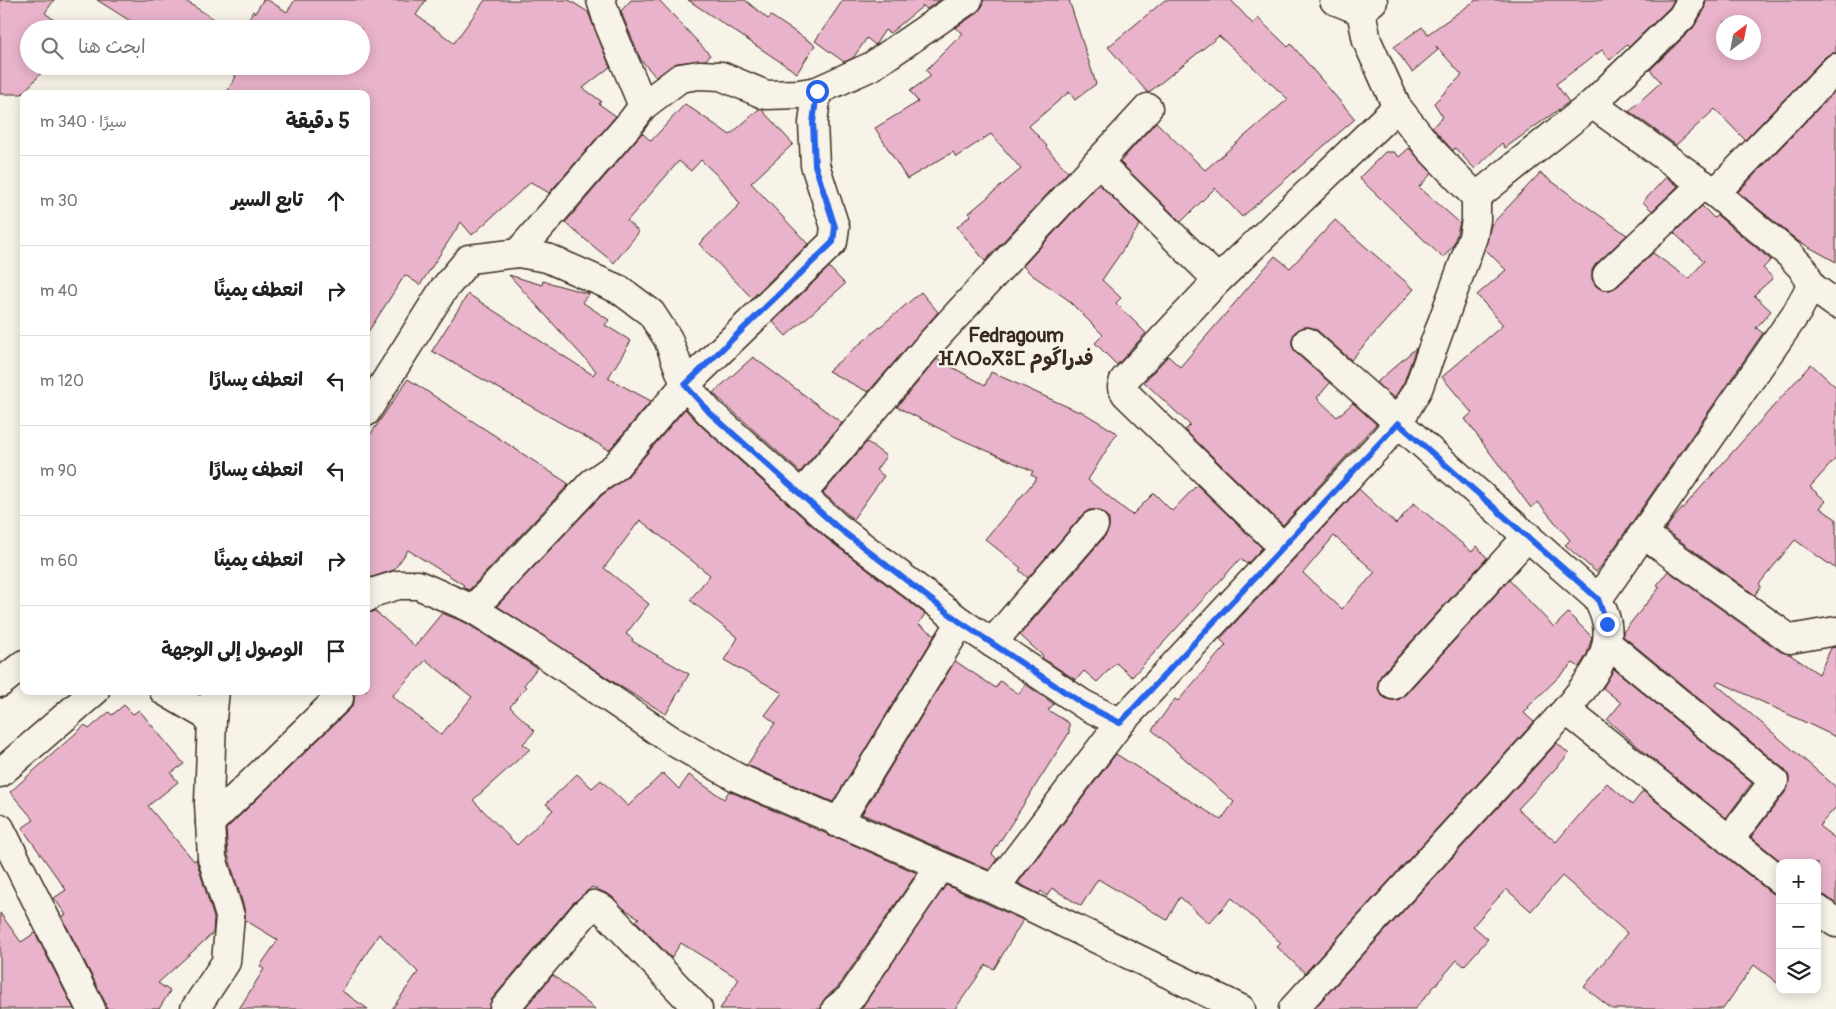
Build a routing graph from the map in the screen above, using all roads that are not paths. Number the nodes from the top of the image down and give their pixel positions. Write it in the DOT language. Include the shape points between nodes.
graph roads {
  1 [pos="601,0"];
  2 [pos="968,0"];
  3 [pos="1334,0"];
  4 [pos="1690,0"];
  5 [pos="1366,4"];
  6 [pos="1836,68"];
  7 [pos="817,91"];
  8 [pos="1592,104"];
  9 [pos="643,106"];
  10 [pos="1396,107"];
  11 [pos="1148,108"];
  12 [pos="1098,162"];
  13 [pos="1709,188"];
  14 [pos="1476,197"];
  15 [pos="518,252"];
  16 [pos="1608,276"];
  17 [pos="1218,280"];
  18 [pos="1810,286"];
  19 [pos="1836,304"];
  20 [pos="1307,342"];
  21 [pos="685,385"];
  22 [pos="370,406"];
  23 [pos="1398,423"];
  24 [pos="801,495"];
  25 [pos="1094,525"];
  26 [pos="1643,534"];
  27 [pos="1528,536"];
  28 [pos="1283,547"];
  29 [pos="370,595"];
  30 [pos="1598,599"];
  31 [pos="473,609"];
  32 [pos="960,622"];
  33 [pos="1836,631"];
  34 [pos="992,643"];
  35 [pos="1608,644"];
  36 [pos="20,667"];
  37 [pos="0,684"];
  38 [pos="1394,684"];
  39 [pos="84,695"];
  40 [pos="171,695"];
  41 [pos="215,695"];
  42 [pos="339,698"];
  43 [pos="1566,710"];
  44 [pos="212,719"];
  45 [pos="1120,723"];
  46 [pos="0,773"];
  47 [pos="210,823"];
  48 [pos="838,823"];
  49 [pos="0,828"];
  50 [pos="1729,840"];
  51 [pos="940,867"];
  52 [pos="1776,877"];
  53 [pos="994,889"];
  54 [pos="1821,912"];
  55 [pos="1836,923"];
  56 [pos="1225,1005"];
  57 [pos="91,1009"];
  58 [pos="195,1009"];
  59 [pos="504,1009"];
  60 [pos="698,1009"];
  61 [pos="836,1009"];
  62 [pos="1294,1009"];
  1 -- 9 [label="street"];
  2 -- 7 [label="street" via="872,66"];
  3 -- 5 [label="street"];
  4 -- 8 [label="street" via="1682,16"];
  5 -- 10 [label="street" via="1368,42"];
  6 -- 13 [label="street"];
  7 -- 9 [label="street" via="766,95 721,76 699,75 680,78"];
  7 -- 21 [label="street" via="813,123 815,165 835,227 833,242"];
  8 -- 13 [label="street"];
  8 -- 14 [label="street"];
  9 -- 15 [label="street"];
  10 -- 14 [label="street"];
  10 -- 17 [label="street"];
  11 -- 12 [label="street"];
  12 -- 17 [label="street"];
  12 -- 24 [label="street" via="929,345"];
  13 -- 16 [label="street"];
  13 -- 18 [label="street" via="1789,254 1804,270"];
  14 -- 23 [label="street" via="1473,237 1418,389"];
  15 -- 21 [label="street" via="547,258 620,290 651,313 668,339"];
  15 -- 22 [label="street" via="469,259 443,290"];
  17 -- 28 [label="street" via="1124,380 1122,387"];
  18 -- 19 [label="street"];
  18 -- 26 [label="street" via="1797,312"];
  20 -- 23 [label="street"];
  21 -- 24 [label="street" via="710,413"];
  21 -- 31 [label="street" via="615,467 592,483"];
  23 -- 27 [label="street"];
  23 -- 28 [label="street"];
  24 -- 32 [label="street"];
  25 -- 34 [label="street"];
  26 -- 30 [label="street"];
  26 -- 33 [label="street" via="1790,639"];
  27 -- 30 [label="street"];
  27 -- 38 [label="street"];
  28 -- 45 [label="street"];
  29 -- 31 [label="street" via="398,584 418,584"];
  30 -- 35 [label="street" via="1607,624"];
  31 -- 48 [label="street" via="674,742 736,777"];
  32 -- 34 [label="street"];
  32 -- 48 [label="street"];
  34 -- 45 [label="street" via="1083,704"];
  35 -- 43 [label="street" via="1588,682"];
  35 -- 50 [label="street" via="1774,781"];
  36 -- 37 [label="street"];
  39 -- 46 [label="street"];
  40 -- 44 [label="street"];
  41 -- 44 [label="street"];
  42 -- 47 [label="street"];
  43 -- 50 [label="street"];
  43 -- 62 [label="street"];
  44 -- 47 [label="street"];
  45 -- 53 [label="street"];
  47 -- 58 [label="street" via="212,858 230,916 226,962"];
  48 -- 51 [label="street"];
  49 -- 57 [label="street"];
  50 -- 52 [label="street"];
  51 -- 53 [label="street"];
  51 -- 61 [label="street" via="850,998"];
  53 -- 56 [label="street"];
  54 -- 55 [label="street"];
  59 -- 60 [label="street" via="594,905 603,909"];
}
